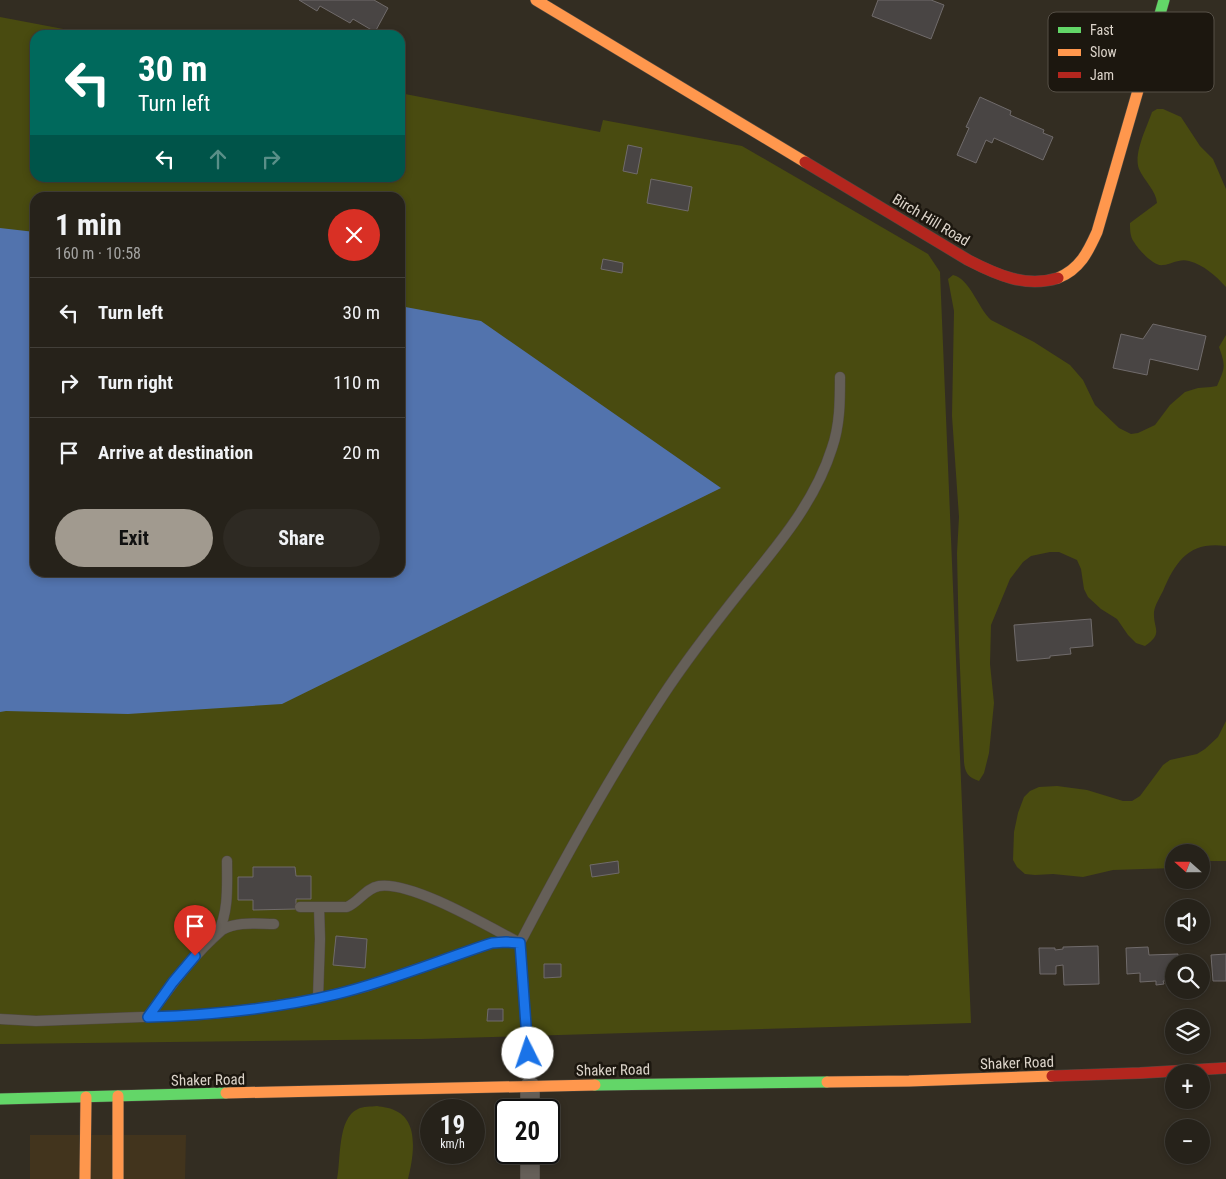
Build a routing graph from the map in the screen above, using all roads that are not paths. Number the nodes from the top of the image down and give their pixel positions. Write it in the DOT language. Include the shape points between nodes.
graph roads {
  1 [pos="536,0"];
  2 [pos="1137,92"];
  3 [pos="840,377"];
  4 [pos="227,861"];
  5 [pos="319,907"];
  6 [pos="300,908"];
  7 [pos="274,924"];
  8 [pos="218,934"];
  9 [pos="520,943"];
  10 [pos="318,998"];
  11 [pos="148,1017"];
  12 [pos="0,1019"];
  13 [pos="1226,1068"];
  14 [pos="530,1086"];
  15 [pos="118,1096"];
  16 [pos="86,1097"];
  17 [pos="0,1099"];
  18 [pos="530,1099"];
  19 [pos="530,1164"];
  20 [pos="85,1179"];
  21 [pos="118,1179"];
  22 [pos="530,1179"];
  1 -- 2 [label="main road, Birch Hill Road" via="968,260 993,273 1029,283 1067,275 1091,246"];
  3 -- 9 [label="lane" via="840,406 833,448 811,496 663,696 610,780"];
  4 -- 8 [label="lane" via="225,915"];
  5 -- 6 [label="lane"];
  5 -- 9 [label="lane" via="347,907 374,888 397,888 448,906"];
  5 -- 10 [label="lane"];
  7 -- 8 [label="lane" via="235,925"];
  8 -- 11 [label="lane" via="173,982"];
  9 -- 10 [label="lane" via="492,943 395,977"];
  9 -- 14 [label="lane"];
  10 -- 11 [label="lane" via="232,1012"];
  11 -- 12 [label="lane"];
  13 -- 14 [label="main road, Shaker Road" via="909,1082"];
  14 -- 15 [label="main road, Shaker Road"];
  14 -- 18 [label="street"];
  15 -- 16 [label="main road, Shaker Road"];
  15 -- 21 [label="main road"];
  16 -- 17 [label="main road, Shaker Road"];
  16 -- 20 [label="main road"];
  19 -- 22 [label="street"];
}
